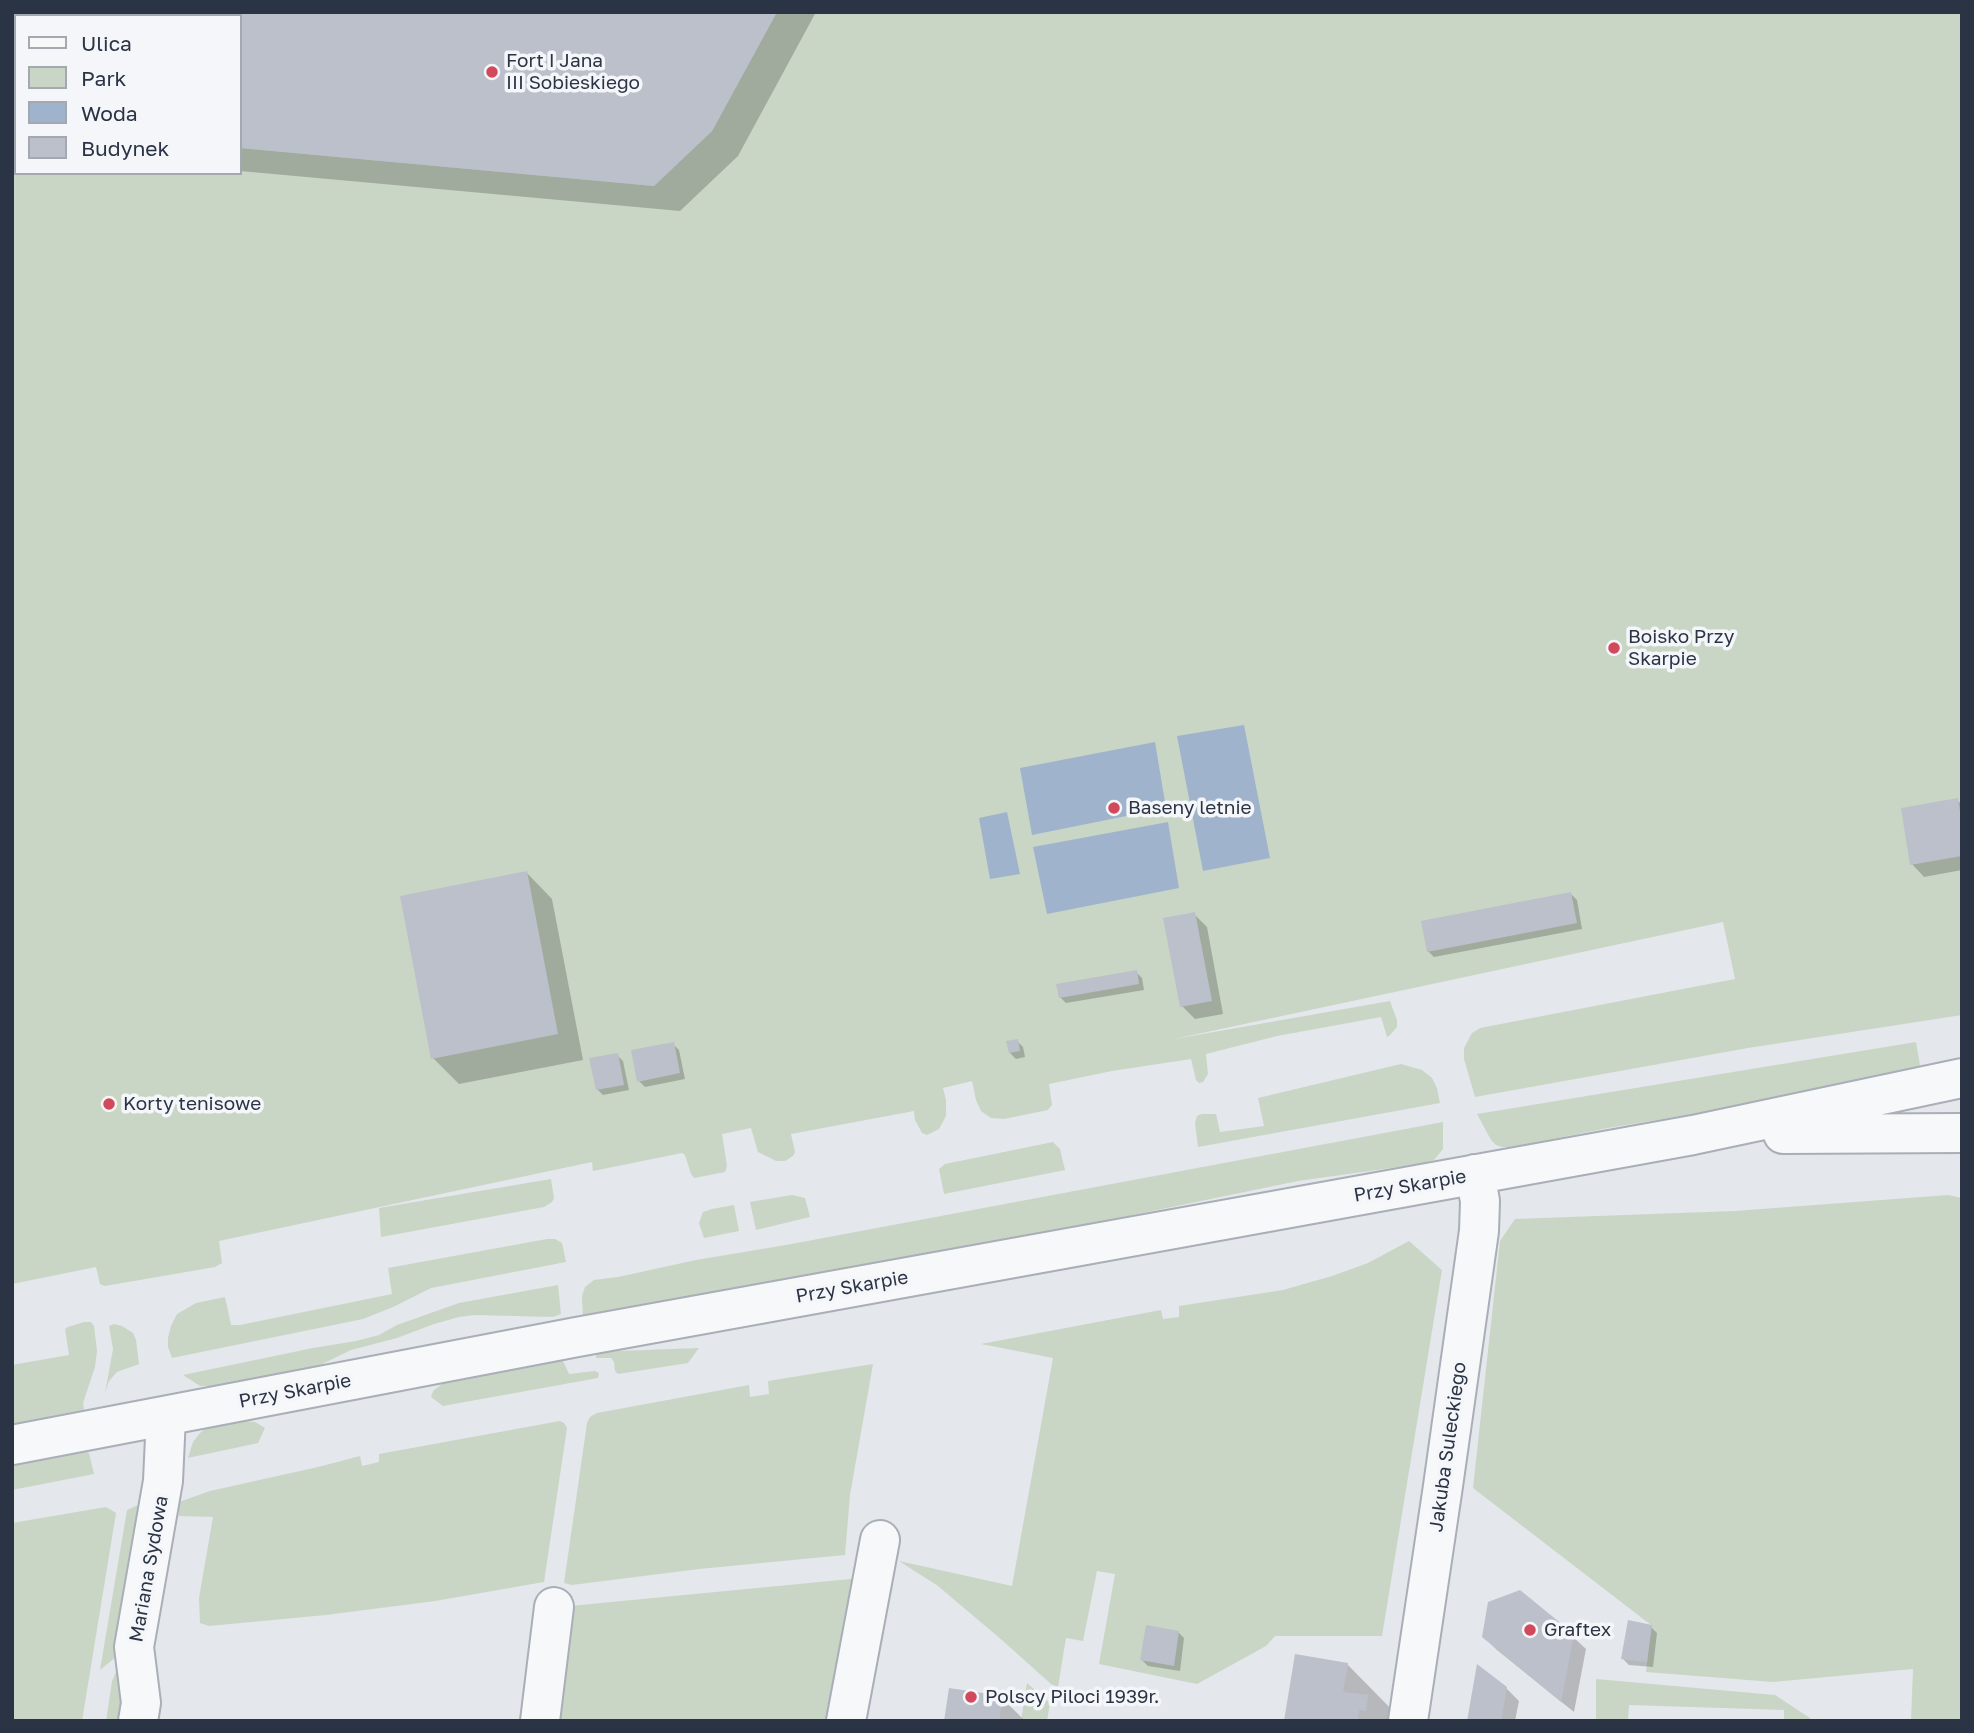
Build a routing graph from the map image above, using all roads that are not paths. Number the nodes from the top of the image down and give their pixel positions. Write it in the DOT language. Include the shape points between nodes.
graph roads {
  1 [pos="1962,1078"];
  2 [pos="1962,1133"];
  3 [pos="1693,1135"];
  4 [pos="1475,1174"];
  5 [pos="166,1416"];
  6 [pos="12,1445"];
  7 [pos="880,1541"];
  8 [pos="554,1607"];
  9 [pos="138,1721"];
  10 [pos="540,1721"];
  11 [pos="846,1721"];
  12 [pos="1408,1721"];
  1 -- 3 [label="street, Przy Skarpie"];
  2 -- 3 [label="street, Przy Skarpie"];
  3 -- 4 [label="street, Przy Skarpie"];
  4 -- 5 [label="street, Przy Skarpie" via="590,1334"];
  4 -- 12 [label="street, Jakuba Suleckiego" via="1479,1231"];
  5 -- 6 [label="street, Przy Skarpie"];
  5 -- 9 [label="street, Mariana Sydowa" via="163,1481 134,1647 141,1703"];
  7 -- 11 [label="street"];
  8 -- 10 [label="street"];
}
